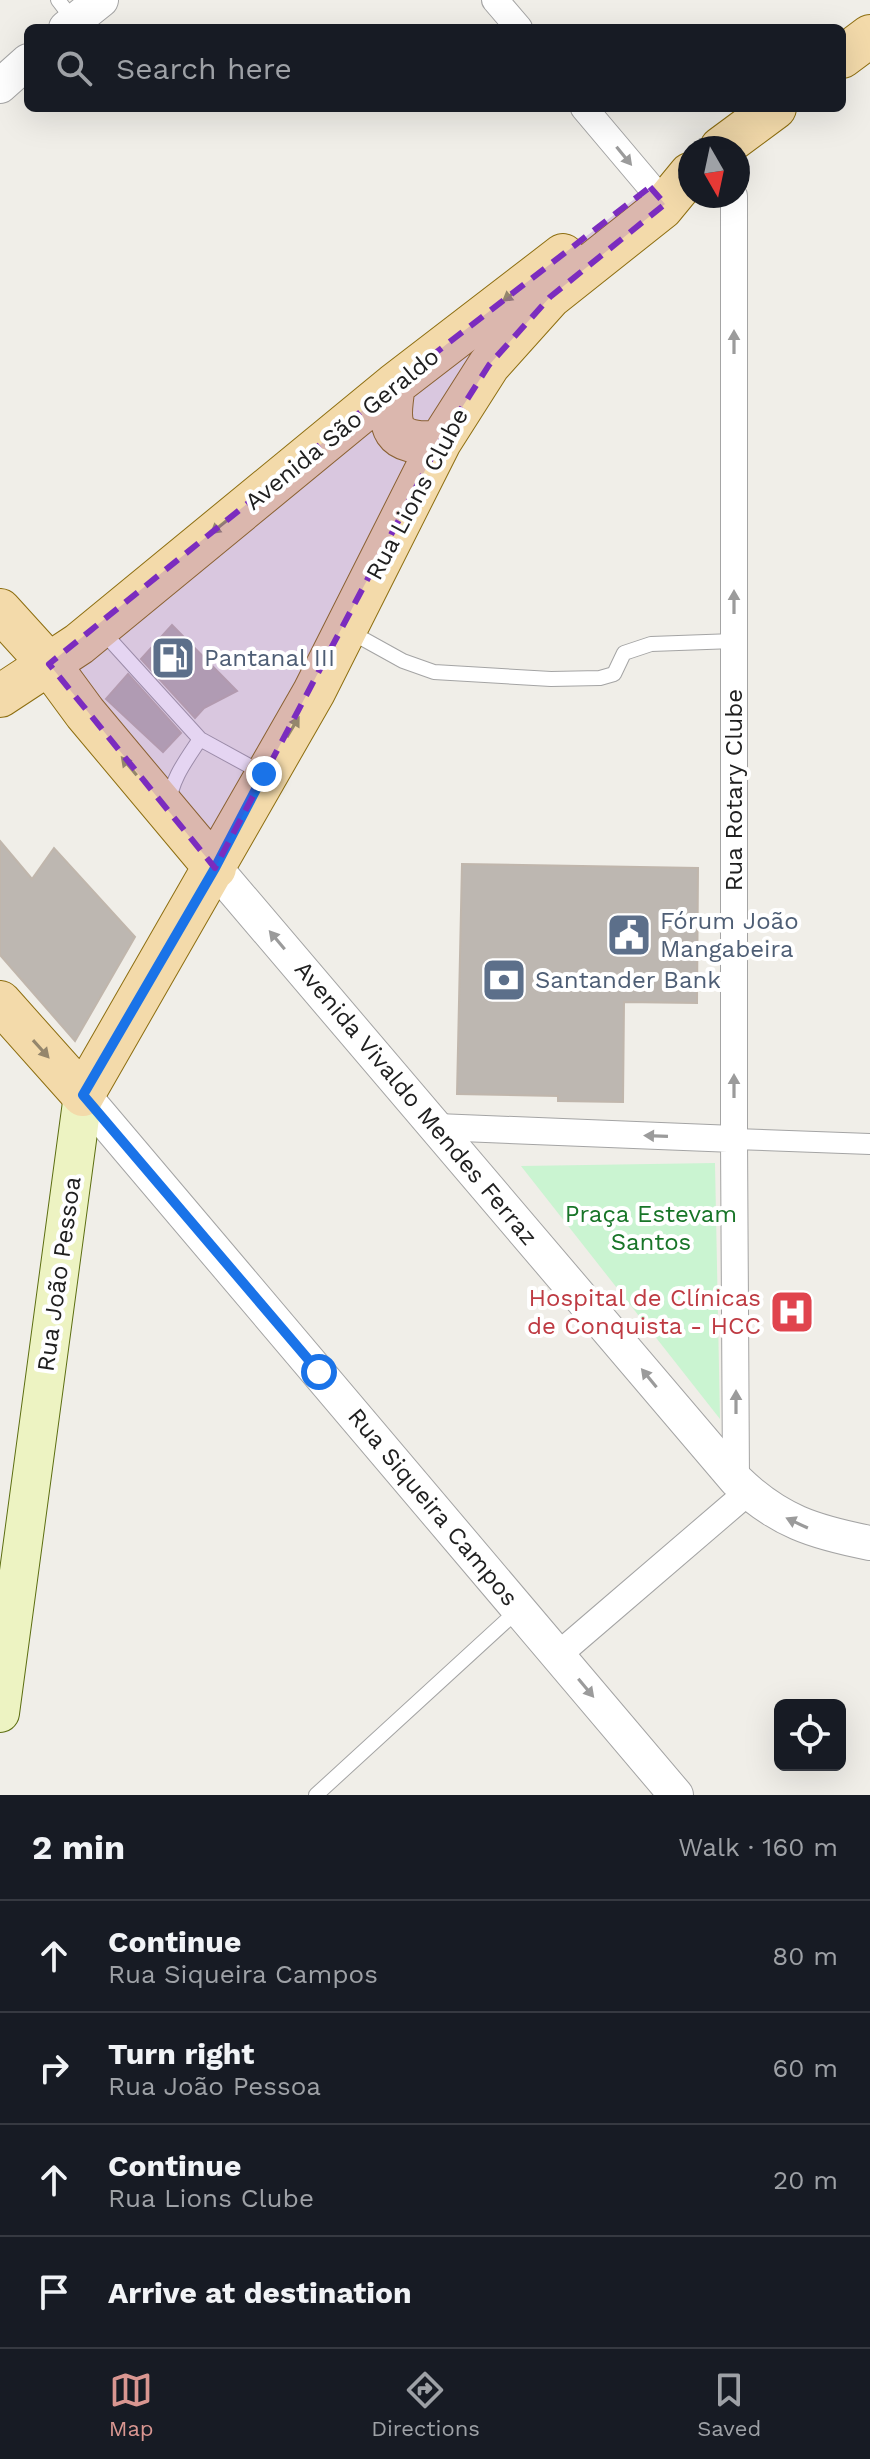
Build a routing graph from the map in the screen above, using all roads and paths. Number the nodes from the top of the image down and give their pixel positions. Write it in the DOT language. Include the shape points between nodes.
graph roads {
  1 [pos="101,0"];
  2 [pos="495,0"];
  3 [pos="66,16"];
  4 [pos="516,24"];
  5 [pos="870,36"];
  6 [pos="846,54"];
  7 [pos="24,65"];
  8 [pos="0,86"];
  9 [pos="589,112"];
  10 [pos="770,112"];
  11 [pos="740,136"];
  12 [pos="674,184"];
  13 [pos="734,208"];
  14 [pos="394,385"];
  15 [pos="440,442"];
  16 [pos="0,610"];
  17 [pos="97,626"];
  18 [pos="346,629"];
  19 [pos="734,641"];
  20 [pos="49,664"];
  21 [pos="0,696"];
  22 [pos="200,739"];
  23 [pos="264,774"];
  24 [pos="168,813"];
  25 [pos="215,868"];
  26 [pos="0,1002"];
  27 [pos="83,1095"];
  28 [pos="437,1127"];
  29 [pos="734,1139"];
  30 [pos="870,1144"];
  31 [pos="742,1486"];
  32 [pos="870,1543"];
  33 [pos="519,1609"];
  34 [pos="558,1655"];
  35 [pos="0,1713"];
  36 [pos="316,1795"];
  37 [pos="676,1795"];
  1 -- 3 [label="street"];
  2 -- 4 [label="street"];
  5 -- 6 [label="main road"];
  7 -- 8 [label="street"];
  9 -- 12 [label="street, one-way"];
  10 -- 11 [label="main road"];
  12 -- 14 [label="main road, Avenida São Geraldo, one-way"];
  12 -- 15 [label="main road, Rua Lions Clube" via="550,297 489,365"];
  19 -- 13 [label="street, Rua Rotary Clube, one-way"];
  14 -- 15 [label="main road" via="393,430 405,440"];
  14 -- 17 [label="main road, Avenida São Geraldo, one-way"];
  15 -- 18 [label="main road, Rua Lions Clube"];
  16 -- 20 [label="main road, Avenida Vivaldo Mendes Ferraz"];
  17 -- 20 [label="main road, Avenida São Geraldo"];
  17 -- 22 [label="lane"];
  18 -- 19 [label="lane" via="434,672 551,679 614,674 624,653 651,644"];
  23 -- 18 [label="main road, Rua Lions Clube, one-way"];
  29 -- 19 [label="street, Rua Rotary Clube, one-way"];
  20 -- 21 [label="main road, Avenida São Geraldo"];
  24 -- 20 [label="main road, Avenida Vivaldo Mendes Ferraz, one-way"];
  22 -- 23 [label="lane"];
  22 -- 24 [label="lane" via="179,771"];
  23 -- 25 [label="main road, Rua Lions Clube"];
  24 -- 25 [label="main road, Avenida Vivaldo Mendes Ferraz"];
  25 -- 27 [label="main road, Rua João Pessoa"];
  28 -- 25 [label="street, Avenida Vivaldo Mendes Ferraz, one-way"];
  26 -- 27 [label="main road, Rua Siqueira Campos, one-way"];
  27 -- 33 [label="street, Rua Siqueira Campos"];
  27 -- 35 [label="main road, Rua João Pessoa"];
  29 -- 28 [label="street, one-way"];
  31 -- 28 [label="street, Avenida Vivaldo Mendes Ferraz, one-way"];
  29 -- 30 [label="street"];
  31 -- 29 [label="street, Rua Rotary Clube, one-way"];
  32 -- 31 [label="street, Avenida Vivaldo Mendes Ferraz, one-way" via="794,1523"];
  31 -- 34 [label="street"];
  33 -- 34 [label="street, Rua Siqueira Campos"];
  33 -- 36 [label="lane"];
  34 -- 37 [label="street, Rua Siqueira Campos, one-way"];
}
